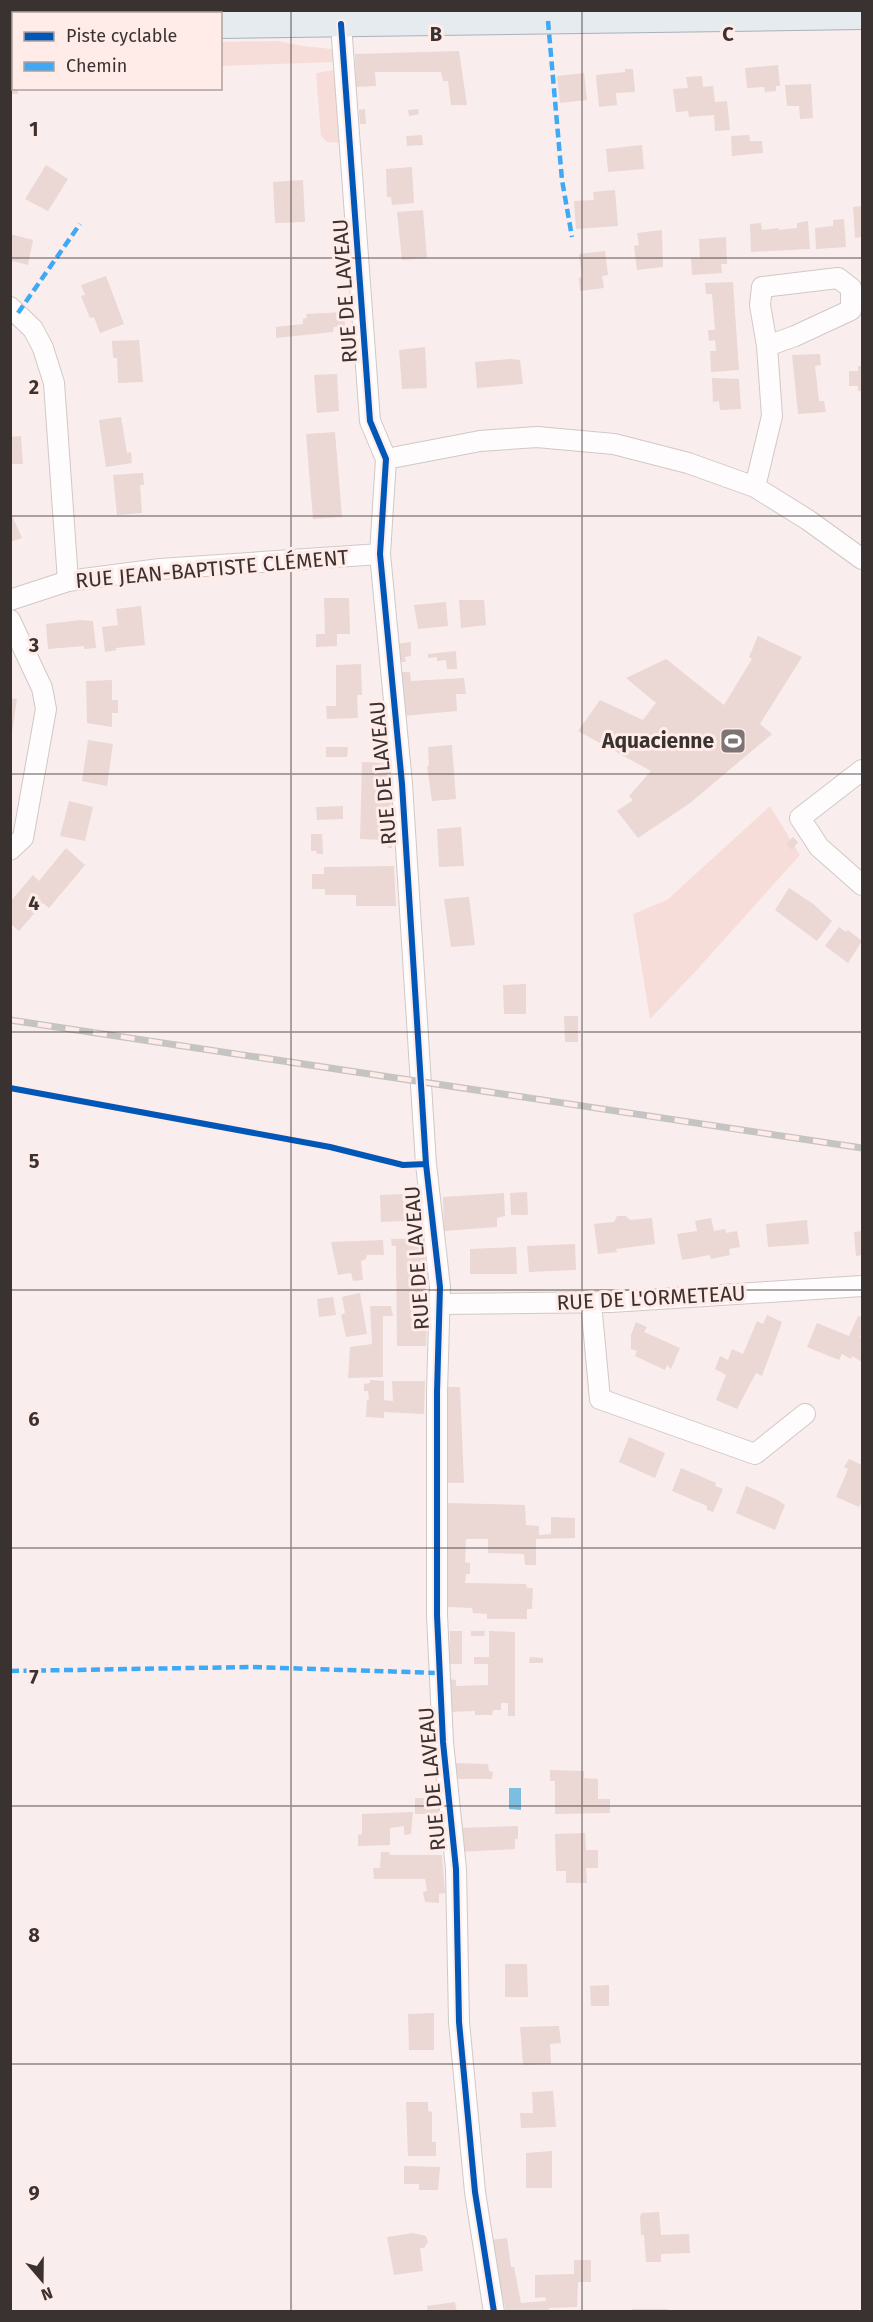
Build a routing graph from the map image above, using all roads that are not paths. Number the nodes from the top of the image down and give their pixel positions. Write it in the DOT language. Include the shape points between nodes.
graph roads {
  1 [pos="862,16"];
  2 [pos="340,24"];
  3 [pos="222,25"];
  4 [pos="10,307"];
  5 [pos="767,346"];
  6 [pos="386,459"];
  7 [pos="755,487"];
  8 [pos="380,554"];
  9 [pos="862,559"];
  10 [pos="68,581"];
  11 [pos="10,600"];
  12 [pos="10,620"];
  13 [pos="862,770"];
  14 [pos="10,850"];
  15 [pos="862,885"];
  16 [pos="862,1286"];
  17 [pos="591,1302"];
  18 [pos="440,1304"];
  19 [pos="805,1414"];
  20 [pos="494,2312"];
  1 -- 2 [label="main road"];
  2 -- 3 [label="main road"];
  2 -- 6 [label="street, RUE DE LAVEAU" via="370,421"];
  4 -- 10 [label="street" via="33,329 54,383"];
  5 -- 5 [label="street" via="760,305 762,287 838,278 851,288 852,310"];
  5 -- 7 [label="street" via="772,416"];
  6 -- 7 [label="street" via="480,441 537,437 614,444 688,463"];
  6 -- 8 [label="street, RUE DE LAVEAU"];
  7 -- 9 [label="street"];
  8 -- 10 [label="street, RUE JEAN-BAPTISTE CLÉMENT" via="160,569"];
  8 -- 18 [label="street, RUE DE LAVEAU" via="402,784 426,1164"];
  10 -- 11 [label="street, RUE JEAN-BAPTISTE CLÉMENT"];
  12 -- 14 [label="street" via="42,688 45,709 23,838"];
  13 -- 15 [label="street" via="800,818 819,847"];
  16 -- 17 [label="street, RUE DE L'ORMETEAU"];
  17 -- 18 [label="street, RUE DE L'ORMETEAU"];
  17 -- 19 [label="street" via="600,1399 755,1454"];
  18 -- 20 [label="street, RUE DE LAVEAU" via="437,1615 443,1742 456,1869 459,2022 471,2158"];
}
